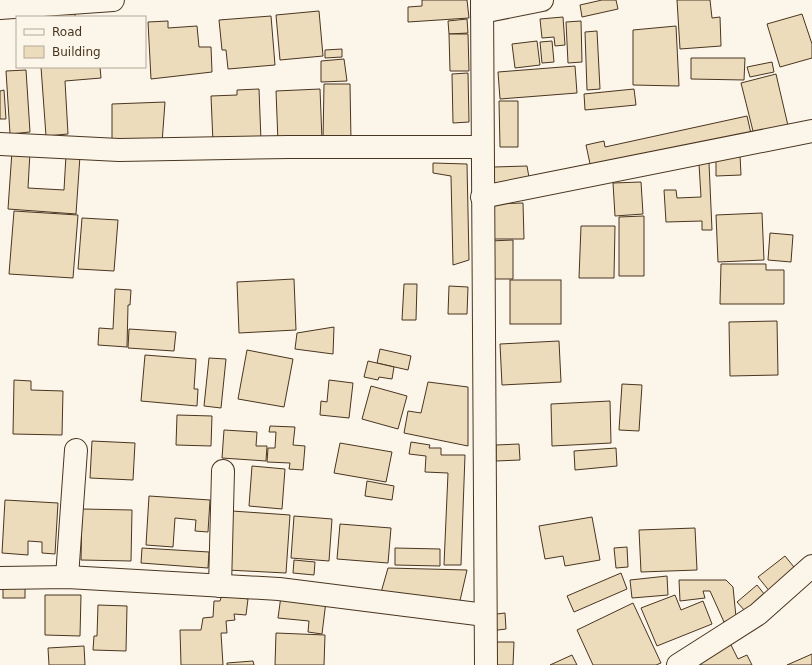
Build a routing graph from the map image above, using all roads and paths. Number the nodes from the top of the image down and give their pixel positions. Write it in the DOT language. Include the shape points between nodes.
graph roads {
  1 [pos="113,0"];
  2 [pos="542,0"];
  3 [pos="482,6"];
  4 [pos="0,8"];
  5 [pos="812,131"];
  6 [pos="0,144"];
  7 [pos="482,146"];
  8 [pos="482,197"];
  9 [pos="76,450"];
  10 [pos="223,471"];
  11 [pos="812,566"];
  12 [pos="67,577"];
  13 [pos="0,578"];
  14 [pos="220,586"];
  15 [pos="485,615"];
  16 [pos="486,665"];
  17 [pos="678,665"];
  1 -- 4 [label="street"];
  2 -- 3 [label="street"];
  3 -- 7 [label="street"];
  5 -- 8 [label="street"];
  6 -- 7 [label="street" via="120,150 289,146"];
  7 -- 8 [label="street"];
  8 -- 15 [label="street"];
  9 -- 12 [label="street"];
  10 -- 14 [label="street"];
  11 -- 17 [label="street" via="758,614"];
  12 -- 13 [label="street"];
  12 -- 14 [label="street"];
  14 -- 15 [label="street" via="279,589"];
  15 -- 16 [label="street"];
}
